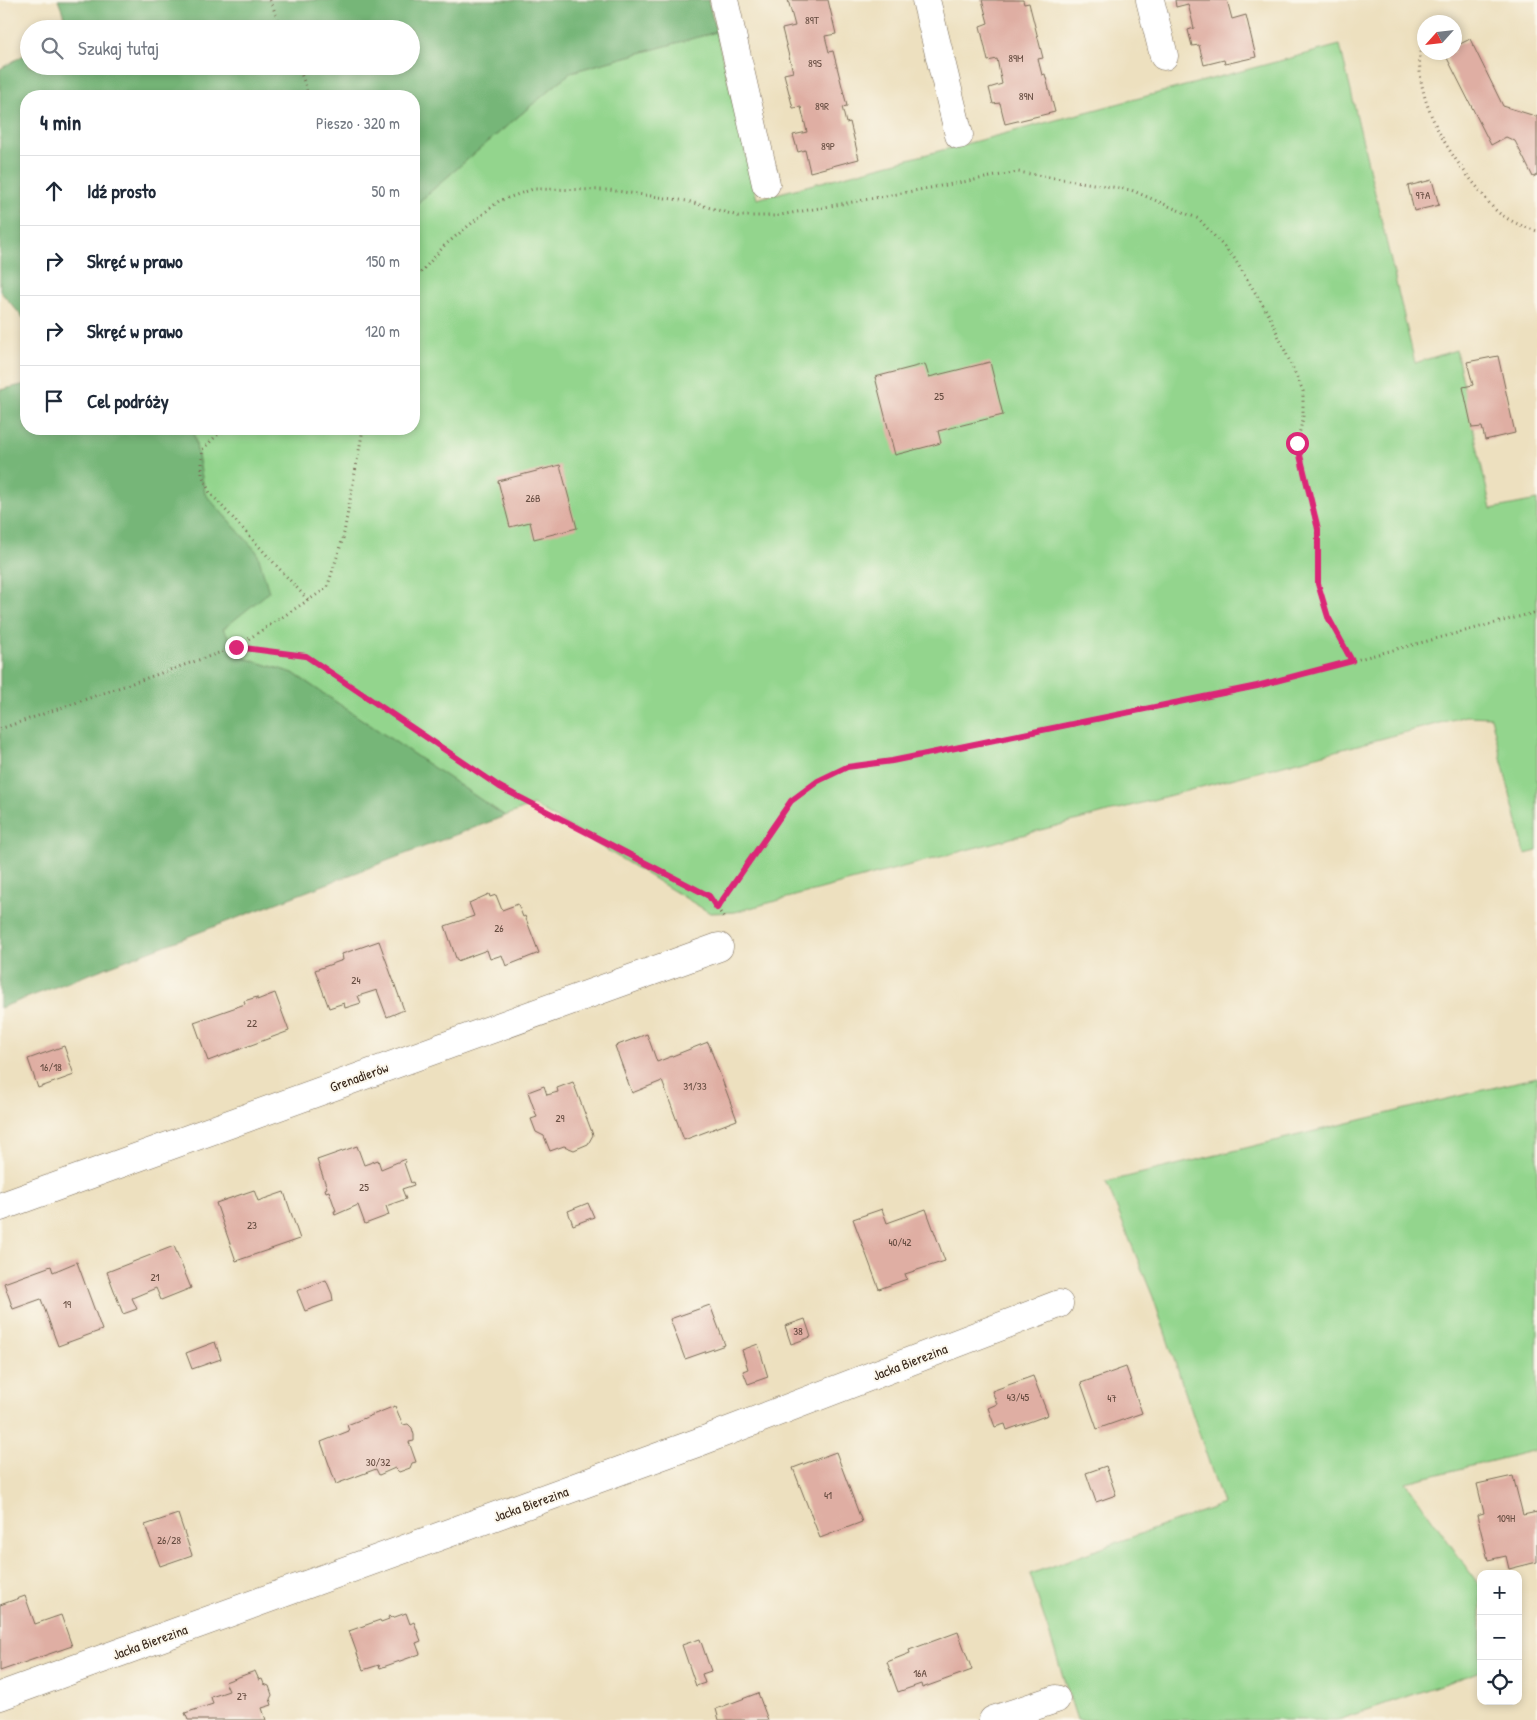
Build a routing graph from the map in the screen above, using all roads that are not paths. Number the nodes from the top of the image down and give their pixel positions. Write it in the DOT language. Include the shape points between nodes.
graph roads {
  1 [pos="724,0"];
  2 [pos="926,0"];
  3 [pos="1150,0"];
  4 [pos="1164,56"];
  5 [pos="959,135"];
  6 [pos="766,184"];
  7 [pos="719,947"];
  8 [pos="0,1207"];
  9 [pos="1059,1304"];
  10 [pos="0,1696"];
  11 [pos="1056,1698"];
  12 [pos="993,1720"];
  1 -- 6 [label="street"];
  2 -- 5 [label="street"];
  3 -- 4 [label="street"];
  7 -- 8 [label="street, Grenadierów"];
  9 -- 10 [label="street, Jacka Bierezina" via="712,1438"];
  11 -- 12 [label="street"];
}
